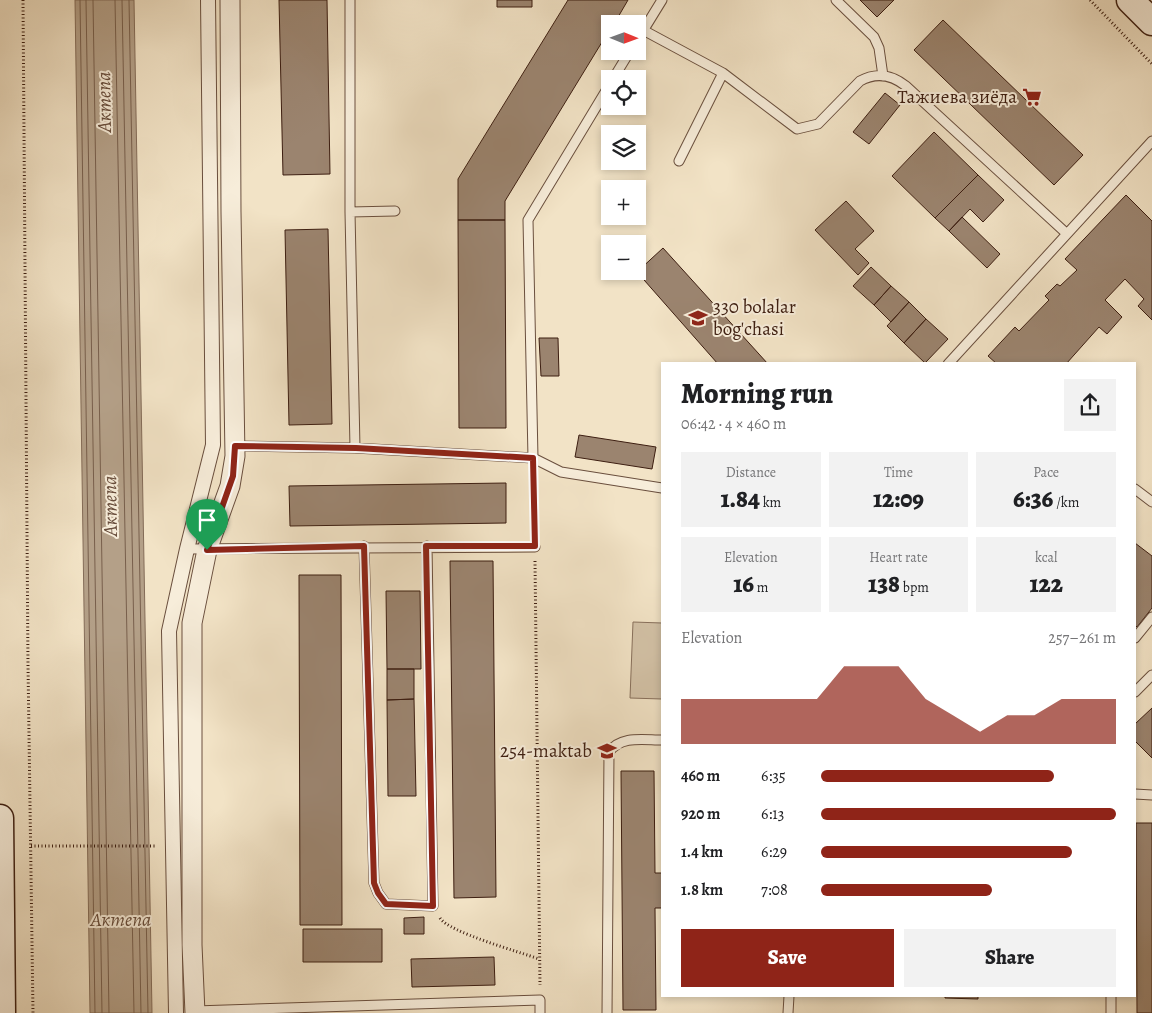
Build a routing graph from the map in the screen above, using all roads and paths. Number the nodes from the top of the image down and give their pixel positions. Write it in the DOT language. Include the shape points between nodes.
graph roads {
  1 [pos="24,0"];
  2 [pos="208,0"];
  3 [pos="230,0"];
  4 [pos="350,0"];
  5 [pos="662,0"];
  6 [pos="836,0"];
  7 [pos="1090,0"];
  8 [pos="1130,0"];
  9 [pos="1152,22"];
  10 [pos="646,25"];
  11 [pos="646,32"];
  12 [pos="1152,64"];
  13 [pos="724,73"];
  14 [pos="883,76"];
  15 [pos="601,99"];
  16 [pos="1152,140"];
  17 [pos="679,161"];
  18 [pos="395,211"];
  19 [pos="350,212"];
  20 [pos="1066,233"];
  21 [pos="950,362"];
  22 [pos="235,446"];
  23 [pos="356,448"];
  24 [pos="533,458"];
  25 [pos="661,488"];
  26 [pos="1136,490"];
  27 [pos="1152,502"];
  28 [pos="364,546"];
  29 [pos="426,546"];
  30 [pos="535,546"];
  31 [pos="187,549"];
  32 [pos="207,550"];
  33 [pos="1152,617"];
  34 [pos="1136,637"];
  35 [pos="1152,675"];
  36 [pos="1136,691"];
  37 [pos="661,740"];
  38 [pos="1136,794"];
  39 [pos="1152,795"];
  40 [pos="0,818"];
  41 [pos="31,846"];
  42 [pos="160,846"];
  43 [pos="433,906"];
  44 [pos="539,959"];
  45 [pos="789,997"];
  46 [pos="1111,997"];
  47 [pos="540,1000"];
  48 [pos="195,1012"];
  49 [pos="2,1013"];
  50 [pos="33,1013"];
  51 [pos="176,1013"];
  52 [pos="540,1013"];
  53 [pos="607,1013"];
  54 [pos="788,1013"];
  55 [pos="1111,1013"];
  1 -- 41 [label="path"];
  2 -- 31 [label="street" via="213,445"];
  3 -- 22 [label="street"];
  4 -- 19 [label="lane"];
  5 -- 10 [label="lane"];
  6 -- 14 [label="lane" via="874,37 880,48"];
  7 -- 12 [label="path"];
  8 -- 9 [label="main road"];
  11 -- 13 [label="lane"];
  13 -- 14 [label="lane" via="797,129 818,124 860,81"];
  13 -- 17 [label="lane"];
  14 -- 20 [label="lane" via="906,86"];
  15 -- 24 [label="lane" via="528,220"];
  16 -- 20 [label="lane"];
  18 -- 19 [label="lane"];
  19 -- 23 [label="lane"];
  20 -- 21 [label="lane"];
  22 -- 23 [label="lane"];
  22 -- 32 [label="street" via="233,476"];
  23 -- 24 [label="lane"];
  24 -- 25 [label="lane" via="561,472"];
  24 -- 30 [label="path"];
  26 -- 27 [label="lane"];
  28 -- 29 [label="lane"];
  28 -- 32 [label="lane"];
  28 -- 43 [label="lane" via="374,883 386,904"];
  29 -- 30 [label="lane"];
  29 -- 43 [label="lane"];
  30 -- 44 [label="path"];
  31 -- 32 [label="lane"];
  31 -- 51 [label="street" via="170,631"];
  32 -- 48 [label="street" via="192,623"];
  33 -- 34 [label="lane"];
  35 -- 36 [label="lane"];
  37 -- 53 [label="lane" via="624,740 616,743 609,752"];
  38 -- 39 [label="lane"];
  40 -- 49 [label="main road"];
  41 -- 42 [label="path"];
  41 -- 50 [label="path"];
  43 -- 44 [label="path" via="443,924"];
  44 -- 47 [label="path"];
  45 -- 54 [label="lane"];
  46 -- 55 [label="lane"];
  47 -- 48 [label="lane"];
  47 -- 52 [label="lane"];
}
